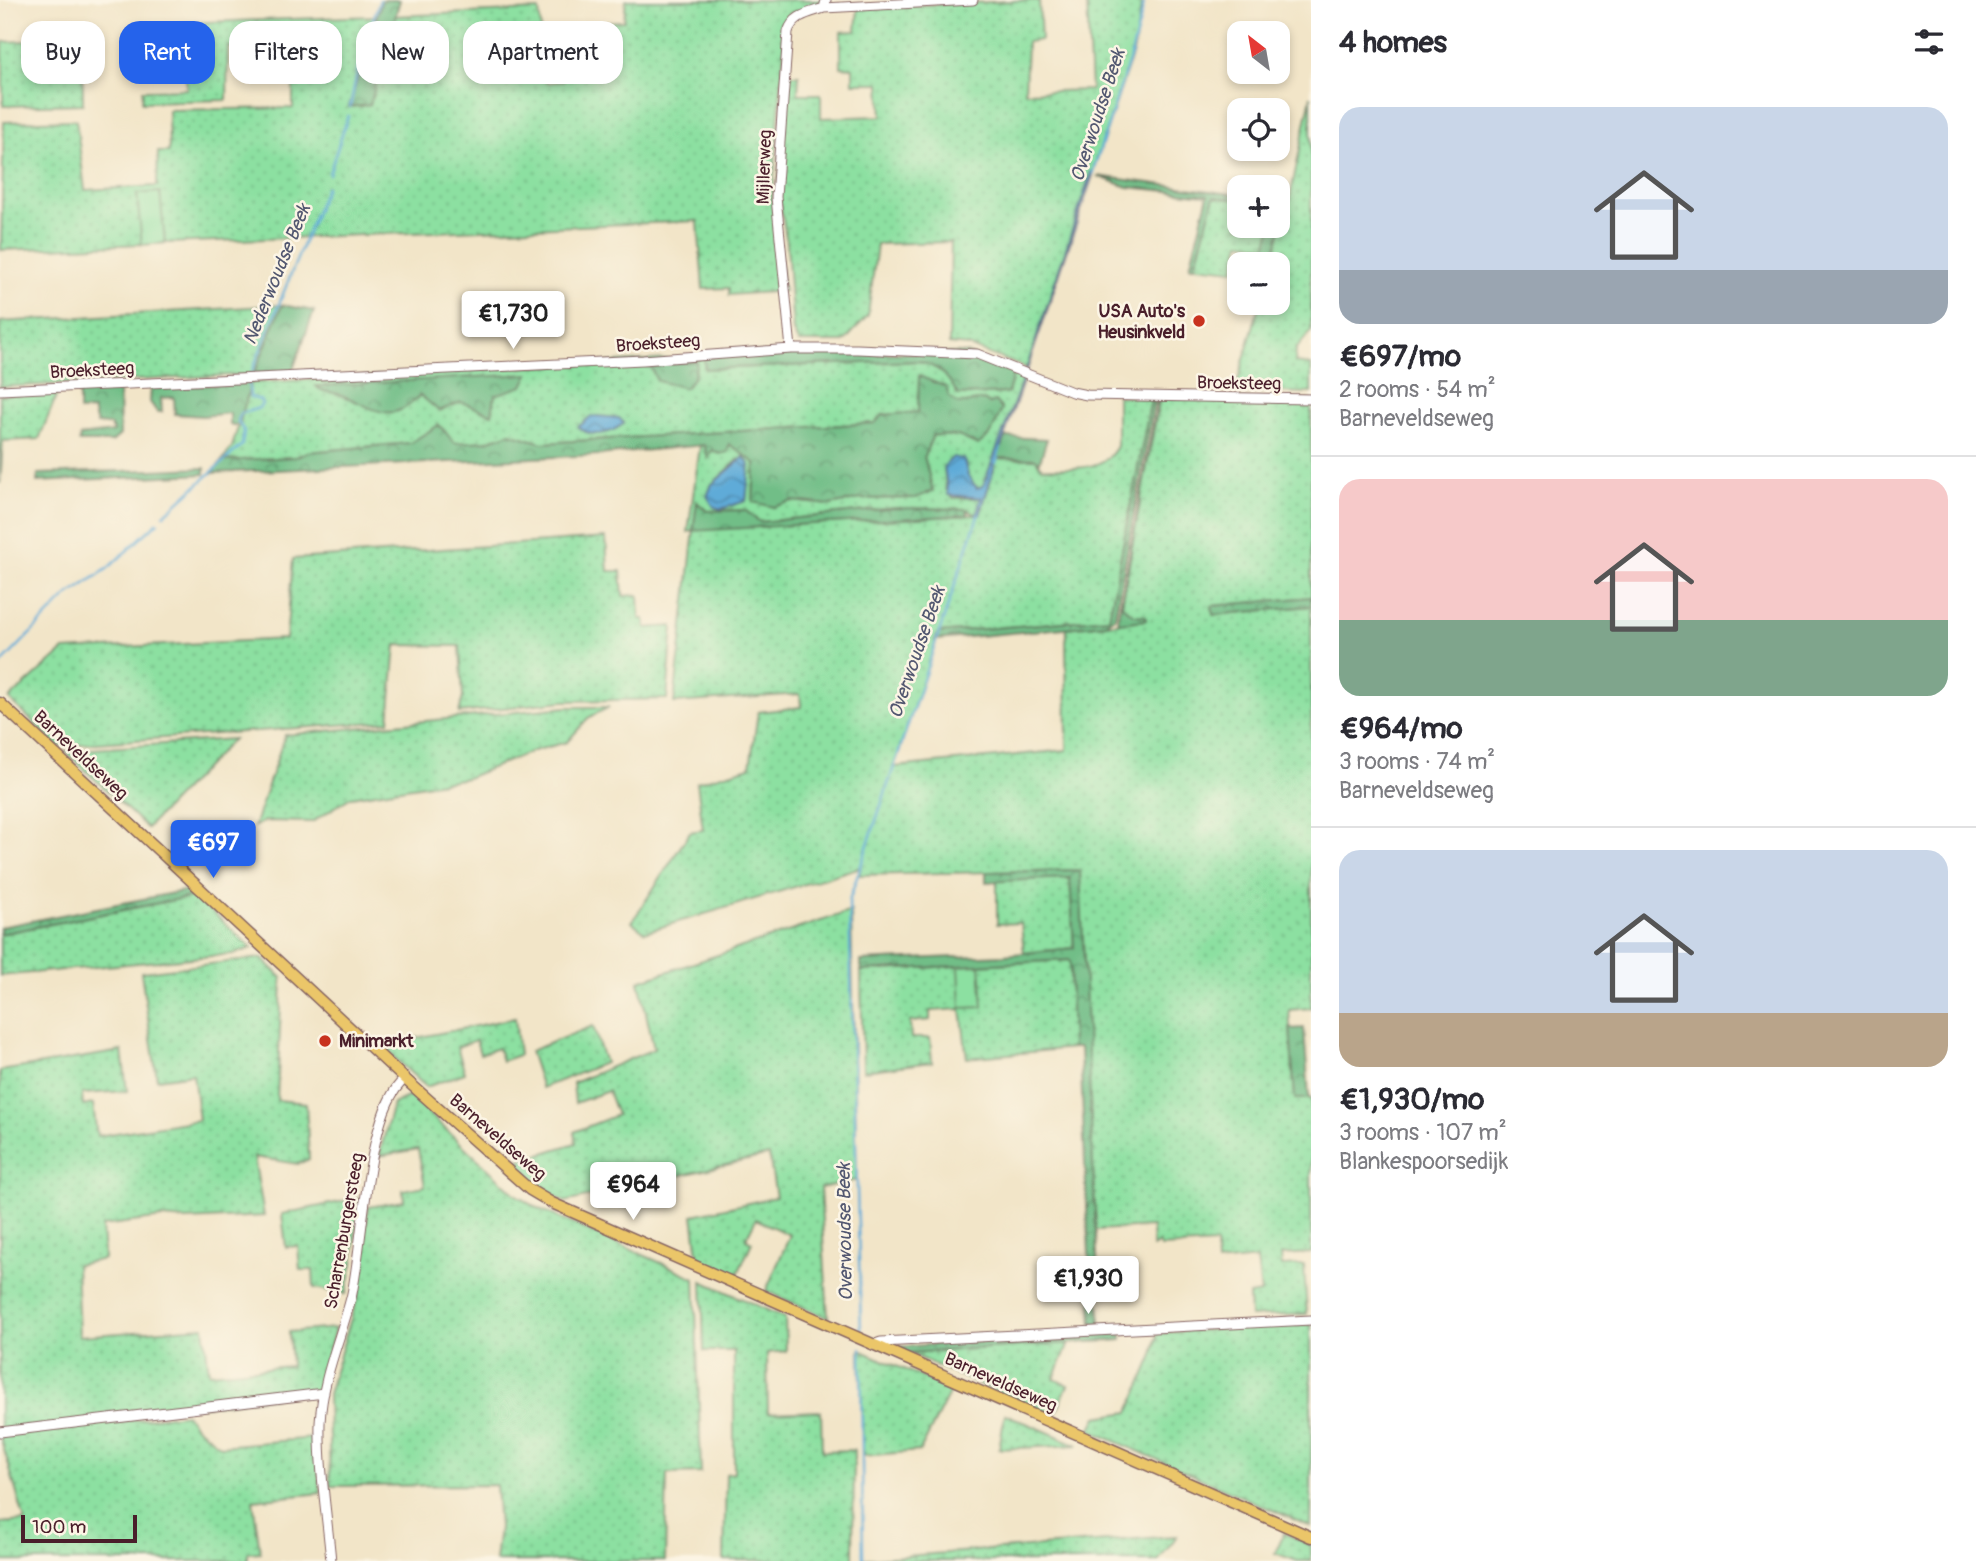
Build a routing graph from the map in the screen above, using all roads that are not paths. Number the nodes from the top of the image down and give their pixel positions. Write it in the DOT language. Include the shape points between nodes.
graph roads {
  1 [pos="973,0"];
  2 [pos="825,4"];
  3 [pos="791,349"];
  4 [pos="0,390"];
  5 [pos="1311,400"];
  6 [pos="0,703"];
  7 [pos="405,1079"];
  8 [pos="1311,1320"];
  9 [pos="872,1345"];
  10 [pos="324,1393"];
  11 [pos="0,1432"];
  12 [pos="1311,1537"];
  13 [pos="331,1561"];
  1 -- 2 [label="street, Mijllerweg"];
  2 -- 3 [label="street, Mijllerweg" via="790,22 788,32 776,197"];
  3 -- 4 [label="street, Broeksteeg"];
  3 -- 5 [label="street, Broeksteeg" via="962,351 1087,395"];
  6 -- 7 [label="main road, Barneveldseweg"];
  7 -- 9 [label="main road, Barneveldseweg" via="508,1173 552,1203"];
  7 -- 10 [label="street, Scharrenburgersteeg" via="389,1098 370,1167 351,1299"];
  8 -- 9 [label="street"];
  9 -- 12 [label="main road, Barneveldseweg"];
  10 -- 11 [label="street"];
  10 -- 13 [label="street, Scharrenburgersteeg" via="320,1423"];
}
